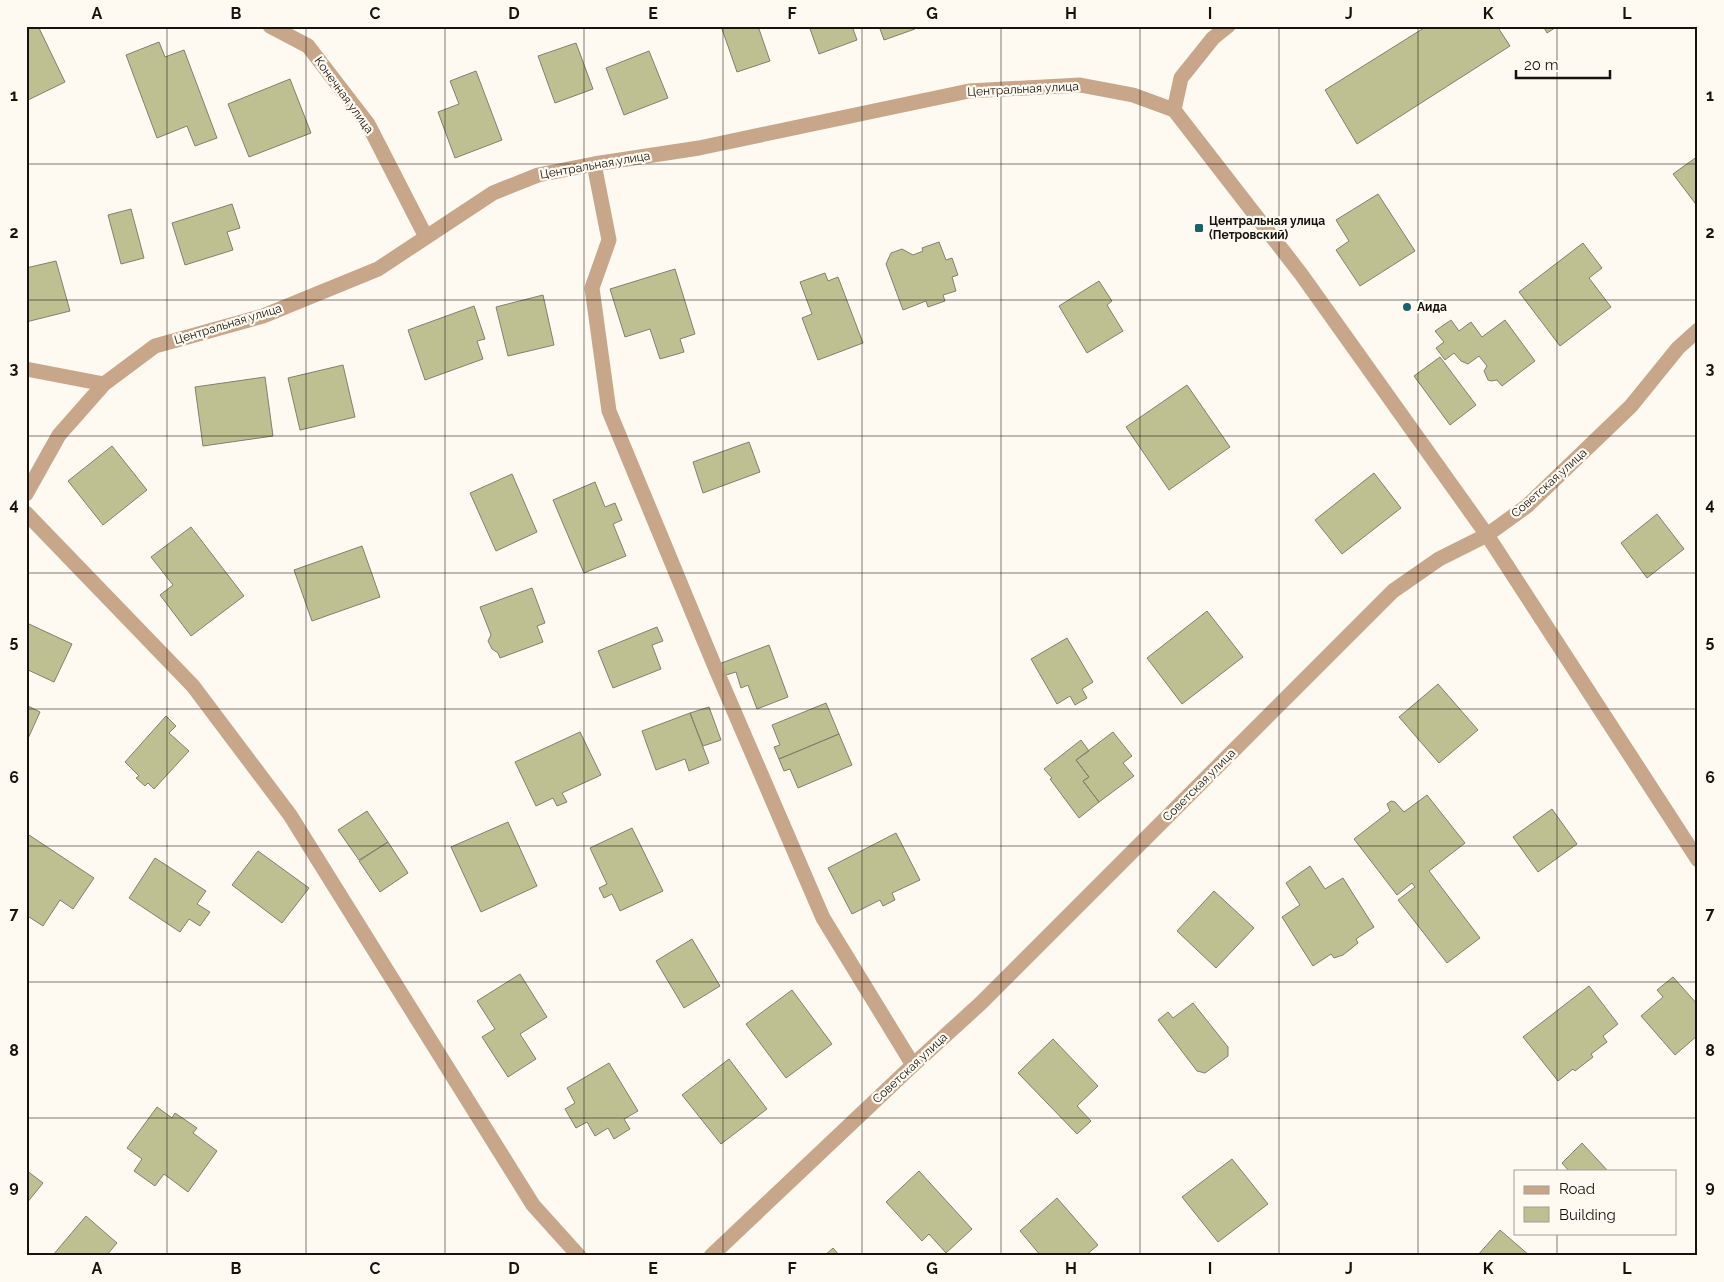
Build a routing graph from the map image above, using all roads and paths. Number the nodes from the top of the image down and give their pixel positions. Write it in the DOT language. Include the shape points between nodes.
graph roads {
  1 [pos="270,26"];
  2 [pos="1228,26"];
  3 [pos="1174,110"];
  4 [pos="594,164"];
  5 [pos="426,237"];
  6 [pos="1698,330"];
  7 [pos="26,369"];
  8 [pos="104,384"];
  9 [pos="26,494"];
  10 [pos="26,513"];
  11 [pos="1487,535"];
  12 [pos="1698,860"];
  13 [pos="913,1065"];
  14 [pos="579,1256"];
  15 [pos="711,1256"];
  1 -- 5 [label="street, Конечная улица" via="308,46 368,124"];
  2 -- 3 [label="street" via="1213,38 1181,78"];
  3 -- 4 [label="street, Центральная улица" via="1133,95 1080,84 969,90 699,148"];
  3 -- 11 [label="street" via="1301,274"];
  4 -- 5 [label="street, Центральная улица" via="538,175 493,193"];
  4 -- 13 [label="street" via="609,240 592,288 609,412 823,918"];
  5 -- 8 [label="street, Центральная улица" via="378,269 263,316 155,346"];
  6 -- 11 [label="street, Советская улица" via="1678,348 1631,406 1527,506"];
  7 -- 8 [label="street"];
  8 -- 9 [label="street, Центральная улица" via="59,435"];
  10 -- 14 [label="street" via="193,686 290,815 533,1205"];
  11 -- 12 [label="street"];
  11 -- 13 [label="street, Советская улица" via="1439,559 1393,591 981,1003"];
  13 -- 15 [label="street, Советская улица"];
}
